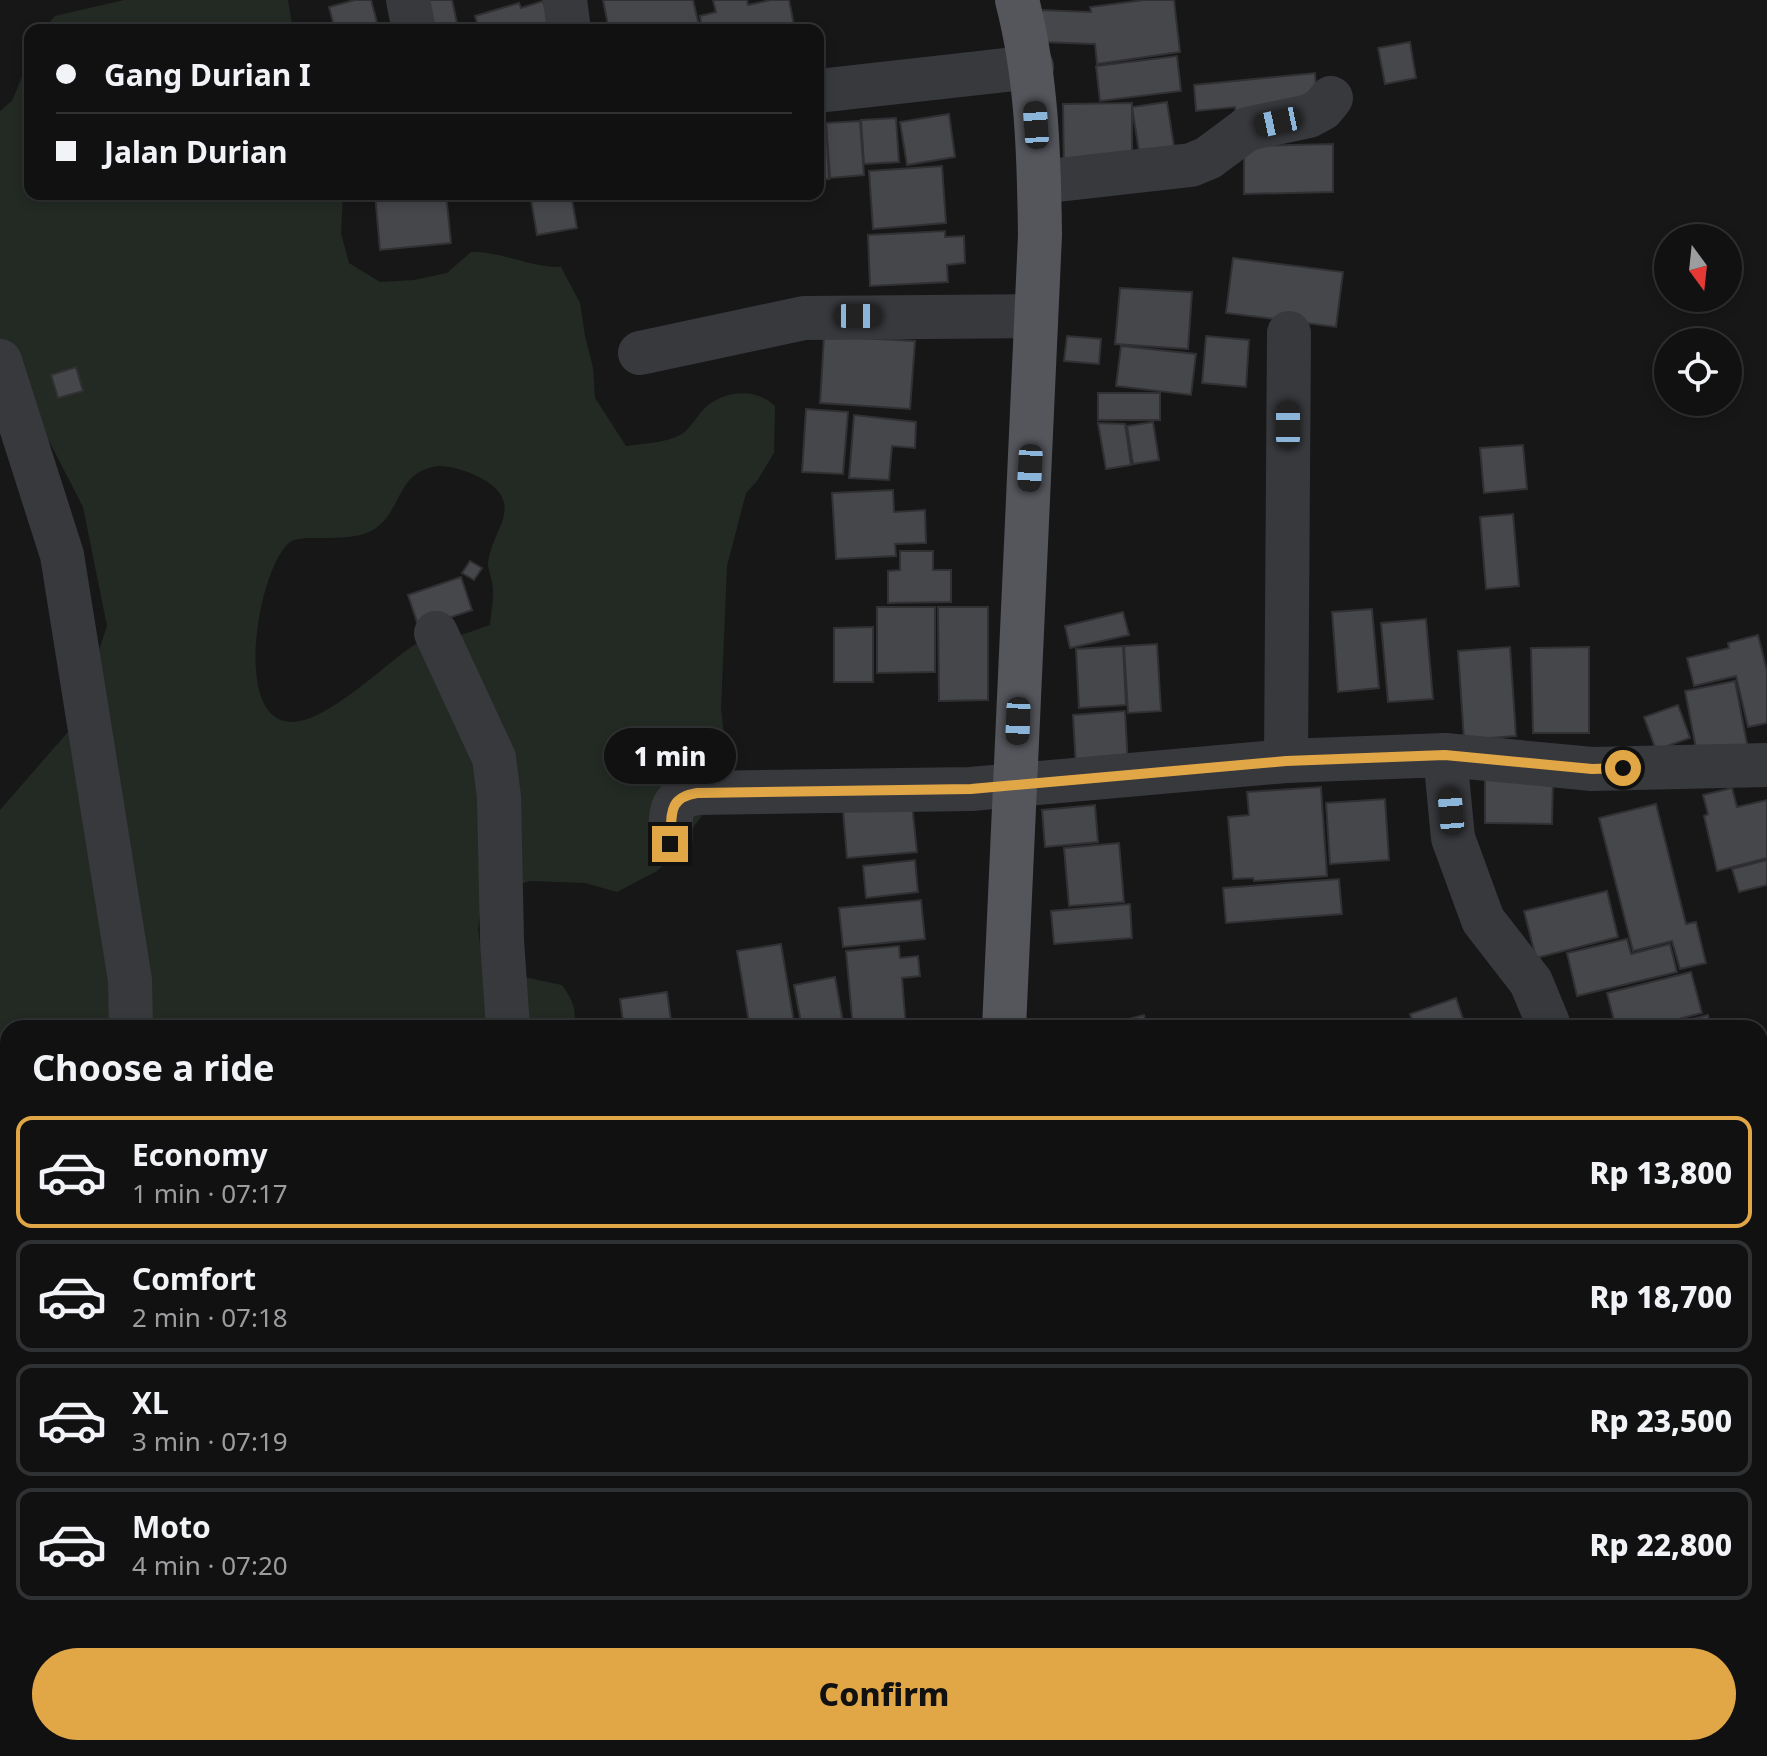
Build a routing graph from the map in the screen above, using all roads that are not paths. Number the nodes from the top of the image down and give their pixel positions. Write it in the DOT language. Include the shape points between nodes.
graph roads {
  1 [pos="408,0"];
  2 [pos="565,0"];
  3 [pos="1017,0"];
  4 [pos="413,24"];
  5 [pos="568,24"];
  6 [pos="1032,67"];
  7 [pos="824,90"];
  8 [pos="1331,98"];
  9 [pos="1040,182"];
  10 [pos="1036,316"];
  11 [pos="1289,333"];
  12 [pos="640,353"];
  13 [pos="0,361"];
  14 [pos="436,633"];
  15 [pos="1445,755"];
  16 [pos="1286,761"];
  17 [pos="1767,765"];
  18 [pos="1016,785"];
  19 [pos="670,844"];
  20 [pos="131,1020"];
  21 [pos="507,1020"];
  22 [pos="1004,1020"];
  23 [pos="1547,1020"];
  1 -- 4 [label="street"];
  2 -- 5 [label="street"];
  3 -- 6 [label="main road"];
  6 -- 7 [label="street"];
  6 -- 9 [label="main road"];
  8 -- 9 [label="street" via="1309,116 1247,129 1191,165"];
  9 -- 10 [label="main road"];
  10 -- 12 [label="street" via="804,318"];
  10 -- 18 [label="main road"];
  11 -- 16 [label="street"];
  13 -- 20 [label="street" via="62,555 130,980"];
  14 -- 21 [label="street" via="494,758"];
  15 -- 16 [label="street"];
  15 -- 17 [label="street" via="1592,769"];
  15 -- 23 [label="street" via="1453,838 1483,920 1531,982"];
  16 -- 18 [label="street"];
  18 -- 19 [label="street" via="686,795 674,804"];
  18 -- 22 [label="main road"];
}
